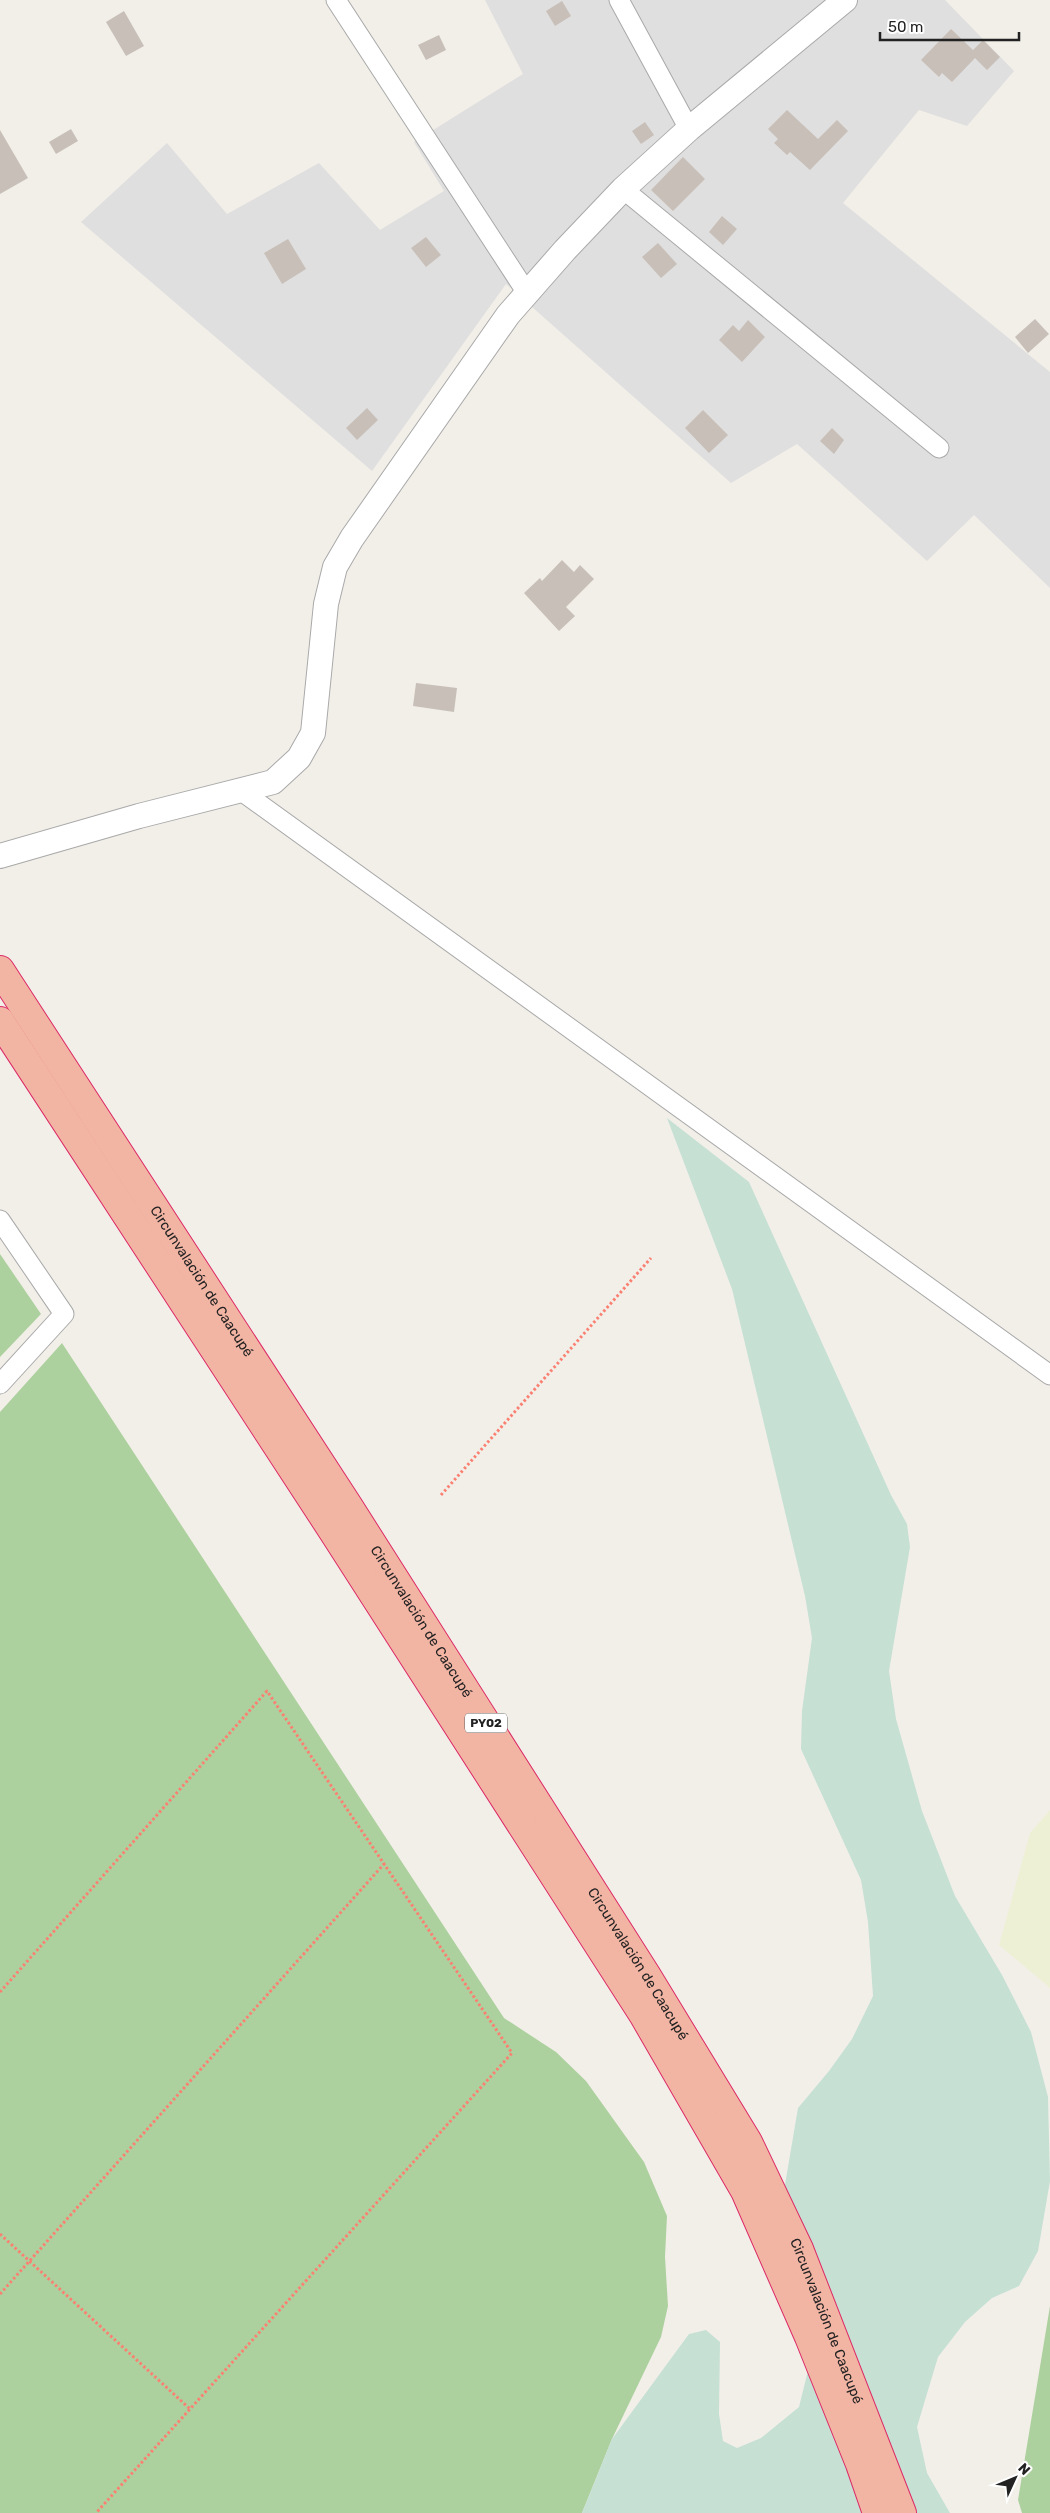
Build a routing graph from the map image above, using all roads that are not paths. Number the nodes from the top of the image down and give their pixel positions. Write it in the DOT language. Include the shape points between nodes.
graph roads {
  1 [pos="336,0"];
  2 [pos="619,0"];
  3 [pos="845,0"];
  4 [pos="689,129"];
  5 [pos="623,189"];
  6 [pos="527,293"];
  7 [pos="939,448"];
  8 [pos="240,790"];
  9 [pos="0,856"];
  10 [pos="0,970"];
  11 [pos="0,1021"];
  12 [pos="0,1220"];
  13 [pos="1050,1375"];
  14 [pos="0,1384"];
  15 [pos="877,2513"];
  16 [pos="902,2513"];
  1 -- 6 [label="street"];
  2 -- 4 [label="street"];
  3 -- 4 [label="street"];
  4 -- 5 [label="street"];
  5 -- 6 [label="street"];
  5 -- 7 [label="street"];
  6 -- 8 [label="street" via="496,331 335,567 326,604 313,733 300,758 273,782"];
  8 -- 9 [label="street"];
  8 -- 13 [label="street"];
  10 -- 16 [label="highway, Circunvalación de Caacupé / PY02" via="349,1507 647,1976 748,2142 799,2249"];
  11 -- 15 [label="highway, Circunvalación de Caacupé / PY02" via="336,1536 648,2024 745,2191 809,2337"];
  12 -- 14 [label="street" via="64,1314"];
}
